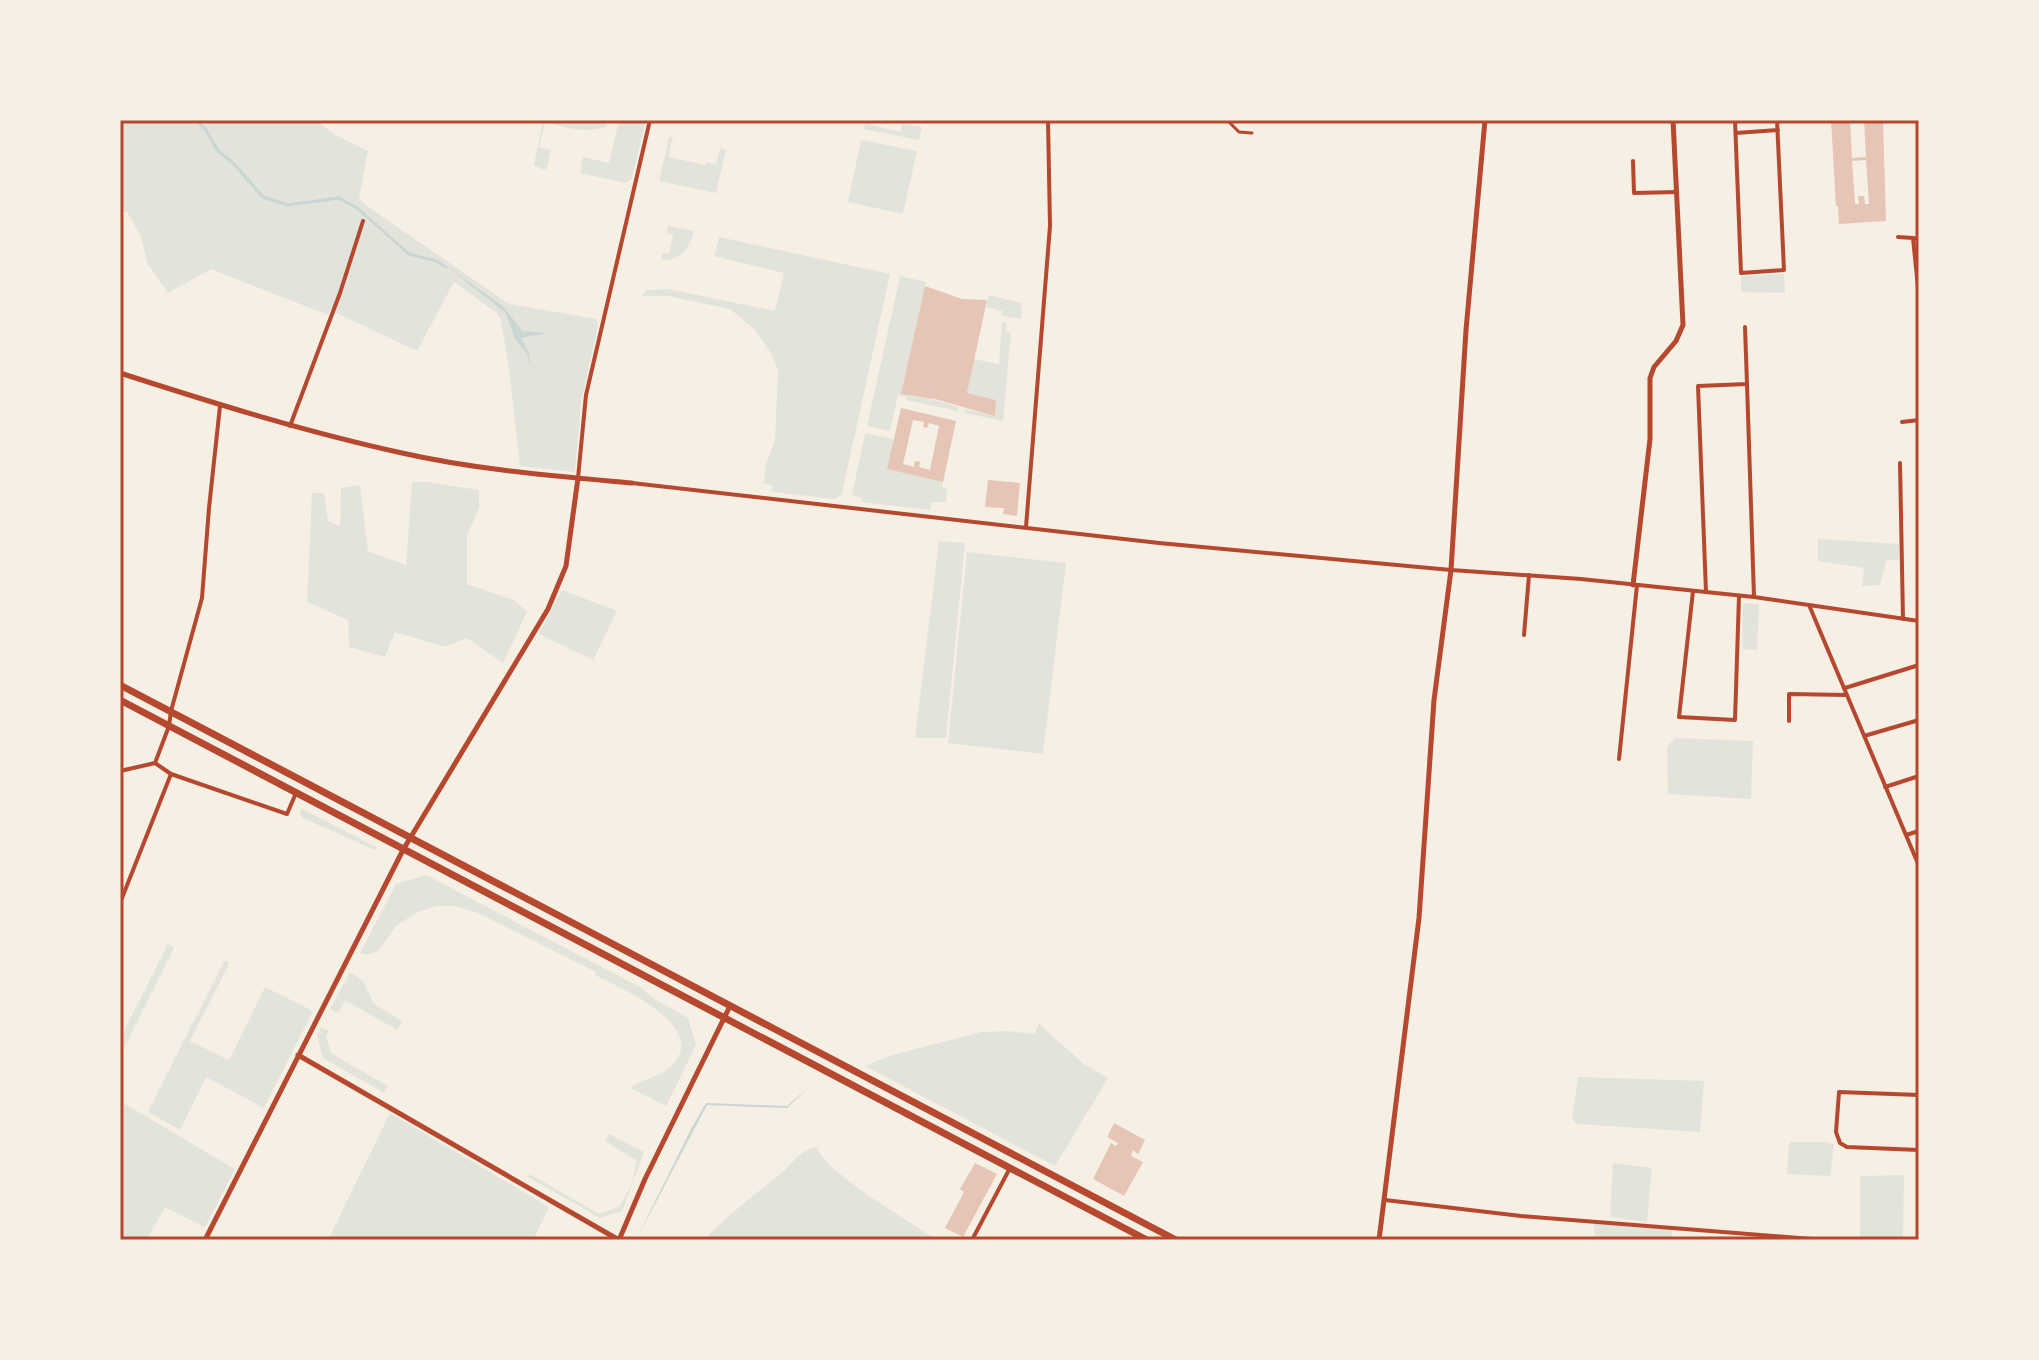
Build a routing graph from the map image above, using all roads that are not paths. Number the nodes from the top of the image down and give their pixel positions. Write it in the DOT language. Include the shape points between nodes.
graph roads {
  1 [pos="650,120"];
  2 [pos="1048,120"];
  3 [pos="1227,120"];
  4 [pos="1485,120"];
  5 [pos="1673,120"];
  6 [pos="1735,120"];
  7 [pos="1777,120"];
  8 [pos="1778,130"];
  9 [pos="1252,133"];
  10 [pos="1735,133"];
  11 [pos="1633,161"];
  12 [pos="1677,192"];
  13 [pos="363,221"];
  14 [pos="1898,237"];
  15 [pos="1916,239"];
  16 [pos="1919,297"];
  17 [pos="1745,327"];
  18 [pos="120,373"];
  19 [pos="1747,384"];
  20 [pos="220,406"];
  21 [pos="1919,420"];
  22 [pos="1902,422"];
  23 [pos="290,426"];
  24 [pos="1900,463"];
  25 [pos="578,478"];
  26 [pos="632,483"];
  27 [pos="1026,527"];
  28 [pos="1451,570"];
  29 [pos="1529,575"];
  30 [pos="1635,585"];
  31 [pos="1693,591"];
  32 [pos="1706,592"];
  33 [pos="1739,596"];
  34 [pos="1754,597"];
  35 [pos="1809,605"];
  36 [pos="1903,619"];
  37 [pos="1919,621"];
  38 [pos="1524,635"];
  39 [pos="1919,665"];
  40 [pos="120,685"];
  41 [pos="1844,689"];
  42 [pos="1847,695"];
  43 [pos="120,700"];
  44 [pos="171,711"];
  45 [pos="1919,720"];
  46 [pos="1789,721"];
  47 [pos="169,726"];
  48 [pos="1864,736"];
  49 [pos="1619,759"];
  50 [pos="155,763"];
  51 [pos="120,771"];
  52 [pos="171,774"];
  53 [pos="1919,776"];
  54 [pos="1885,787"];
  55 [pos="296,793"];
  56 [pos="1919,831"];
  57 [pos="1906,835"];
  58 [pos="410,839"];
  59 [pos="403,850"];
  60 [pos="1919,866"];
  61 [pos="120,903"];
  62 [pos="730,1006"];
  63 [pos="724,1018"];
  64 [pos="298,1055"];
  65 [pos="1919,1095"];
  66 [pos="1919,1150"];
  67 [pos="1010,1168"];
  68 [pos="1384,1200"];
  69 [pos="205,1240"];
  70 [pos="972,1240"];
  71 [pos="1147,1240"];
  72 [pos="1176,1240"];
  73 [pos="1379,1240"];
  74 [pos="1824,1240"];
  1 -- 25 [label="street" via="586,395"];
  2 -- 27 [label="street" via="1050,226"];
  3 -- 9 [label="street" via="1239,132"];
  4 -- 28 [label="street"];
  5 -- 12 [label="street"];
  6 -- 10 [label="street"];
  7 -- 8 [label="street"];
  8 -- 10 [label="street"];
  8 -- 10 [label="street" via="1784,270 1741,273"];
  11 -- 12 [label="street" via="1634,193"];
  12 -- 30 [label="street" via="1683,325 1650,378 1650,439"];
  13 -- 23 [label="street"];
  14 -- 15 [label="street"];
  15 -- 16 [label="street"];
  17 -- 19 [label="street"];
  18 -- 20 [label="street"];
  19 -- 32 [label="street" via="1698,386"];
  19 -- 34 [label="street"];
  20 -- 23 [label="street"];
  20 -- 44 [label="street" via="202,598"];
  21 -- 22 [label="street"];
  23 -- 25 [label="street" via="429,458"];
  24 -- 36 [label="street"];
  25 -- 26 [label="street"];
  25 -- 58 [label="street" via="566,566 548,609"];
  26 -- 27 [label="street"];
  27 -- 28 [label="street"];
  28 -- 29 [label="street"];
  28 -- 68 [label="street" via="1434,700 1419,918"];
  29 -- 30 [label="street"];
  29 -- 38 [label="street"];
  30 -- 31 [label="street"];
  30 -- 49 [label="street"];
  31 -- 32 [label="street"];
  31 -- 33 [label="street" via="1679,717 1735,720"];
  32 -- 33 [label="street"];
  33 -- 34 [label="street"];
  34 -- 35 [label="street"];
  35 -- 36 [label="street"];
  35 -- 41 [label="street"];
  36 -- 37 [label="street"];
  39 -- 41 [label="street"];
  40 -- 44 [label="highway"];
  41 -- 42 [label="street"];
  42 -- 46 [label="street" via="1789,694"];
  42 -- 48 [label="street"];
  43 -- 47 [label="highway"];
  44 -- 47 [label="street"];
  44 -- 58 [label="highway"];
  45 -- 48 [label="street"];
  47 -- 50 [label="street"];
  47 -- 55 [label="highway"];
  48 -- 54 [label="street"];
  50 -- 51 [label="street"];
  50 -- 52 [label="street"];
  52 -- 55 [label="street" via="287,814"];
  52 -- 61 [label="street"];
  53 -- 54 [label="street"];
  54 -- 57 [label="street"];
  55 -- 59 [label="highway"];
  56 -- 57 [label="street"];
  57 -- 60 [label="street"];
  58 -- 59 [label="street"];
  58 -- 62 [label="highway"];
  59 -- 63 [label="highway"];
  59 -- 64 [label="street"];
  62 -- 63 [label="street"];
  62 -- 72 [label="highway"];
  63 -- 64 [label="street" via="619,1240"];
  63 -- 67 [label="highway"];
  64 -- 69 [label="street"];
  65 -- 66 [label="street" via="1839,1092 1836,1132 1847,1147"];
  67 -- 70 [label="street"];
  67 -- 71 [label="highway"];
  68 -- 73 [label="street"];
  68 -- 74 [label="street"];
}
